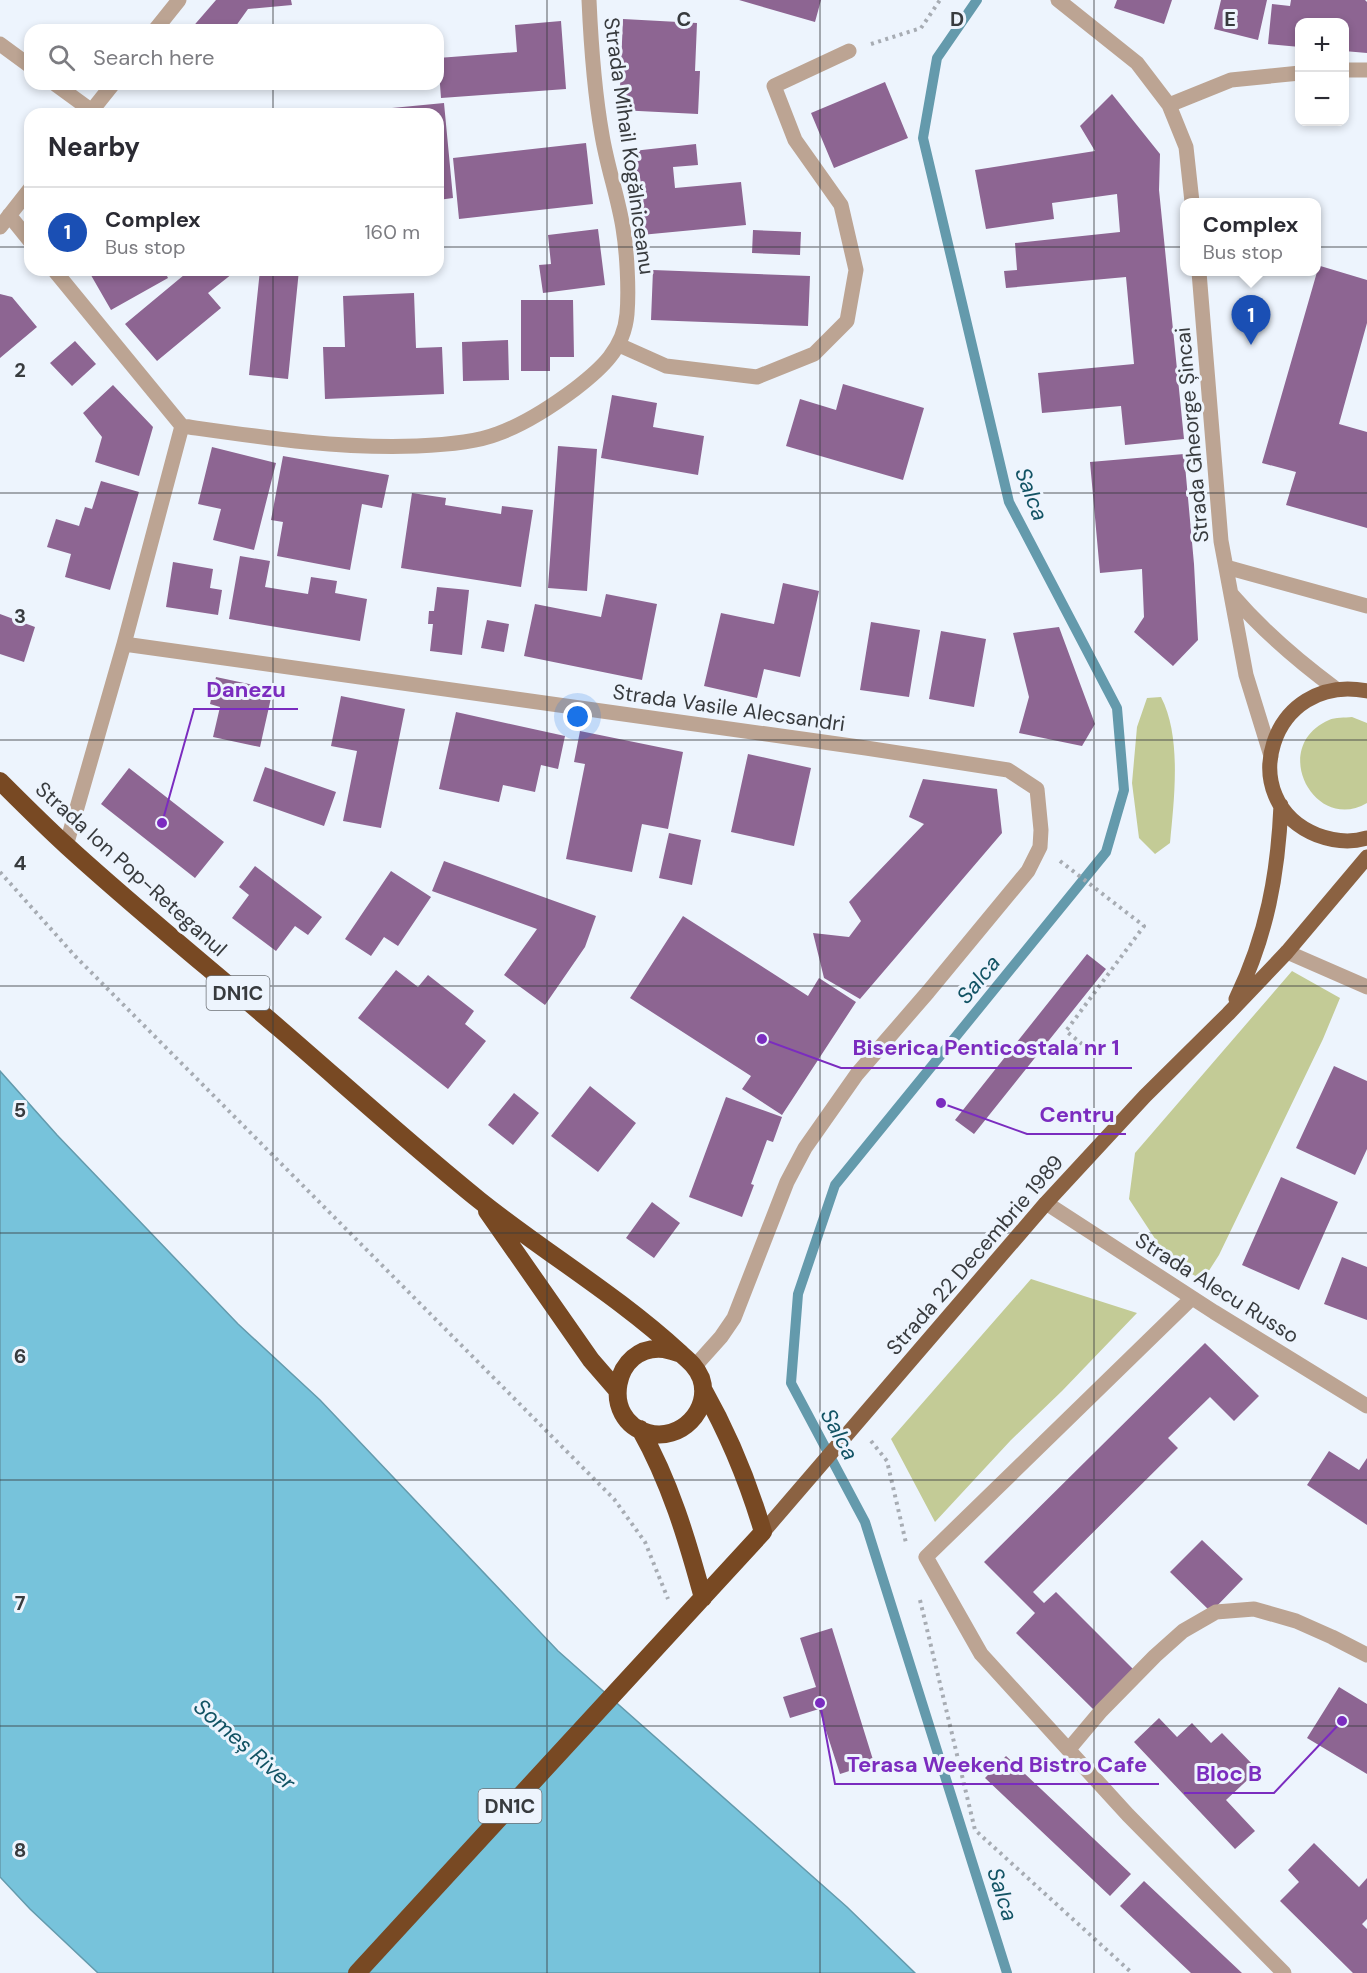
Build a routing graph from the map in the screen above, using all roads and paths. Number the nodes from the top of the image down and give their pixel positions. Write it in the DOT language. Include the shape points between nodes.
graph roads {
  1 [pos="179,0"];
  2 [pos="588,0"];
  3 [pos="940,0"];
  4 [pos="1060,2"];
  5 [pos="160,24"];
  6 [pos="0,44"];
  7 [pos="849,51"];
  8 [pos="24,62"];
  9 [pos="1349,70"];
  10 [pos="1367,70"];
  11 [pos="1295,73"];
  12 [pos="63,90"];
  13 [pos="108,90"];
  14 [pos="1169,105"];
  15 [pos="86,108"];
  16 [pos="94,108"];
  17 [pos="24,196"];
  18 [pos="1192,198"];
  19 [pos="4,221"];
  20 [pos="24,236"];
  21 [pos="59,276"];
  22 [pos="1199,276"];
  23 [pos="619,345"];
  24 [pos="182,426"];
  25 [pos="1226,567"];
  26 [pos="1232,595"];
  27 [pos="1367,606"];
  28 [pos="124,644"];
  29 [pos="1336,689"];
  30 [pos="1367,691"];
  31 [pos="1270,756"];
  32 [pos="0,781"];
  33 [pos="1281,805"];
  34 [pos="1367,838"];
  35 [pos="66,846"];
  36 [pos="1367,857"];
  37 [pos="1059,860"];
  38 [pos="0,872"];
  39 [pos="1287,952"];
  40 [pos="1367,987"];
  41 [pos="1228,1014"];
  42 [pos="1082,1044"];
  43 [pos="479,1200"];
  44 [pos="1046,1203"];
  45 [pos="1192,1298"];
  46 [pos="688,1360"];
  47 [pos="703,1389"];
  48 [pos="617,1390"];
  49 [pos="1367,1406"];
  50 [pos="856,1424"];
  51 [pos="640,1429"];
  52 [pos="763,1532"];
  53 [pos="909,1554"];
  54 [pos="703,1598"];
  55 [pos="920,1600"];
  56 [pos="678,1624"];
  57 [pos="1367,1655"];
  58 [pos="1069,1749"];
  59 [pos="357,1973"];
  60 [pos="1132,1973"];
  61 [pos="1284,1973"];
  1 -- 5 [label="street"];
  2 -- 23 [label="street, Strada Mihail Kogălniceanu" via="602,136 623,229 628,303"];
  3 -- 7 [label="path" via="921,28"];
  4 -- 14 [label="street" via="1137,63"];
  6 -- 8 [label="street"];
  7 -- 23 [label="street" via="774,86 795,140 841,205 856,270 847,321 814,354 757,377 666,366"];
  9 -- 10 [label="street"];
  11 -- 14 [label="street" via="1231,80"];
  12 -- 15 [label="street"];
  13 -- 16 [label="street"];
  14 -- 18 [label="street" via="1186,147"];
  17 -- 19 [label="street"];
  19 -- 20 [label="street"];
  21 -- 24 [label="street"];
  22 -- 25 [label="street, Strada Gheorge Șincai"];
  23 -- 24 [label="street, Strada Mihail Kogălniceanu" via="599,371 548,409 496,435 456,442 375,447 278,440"];
  24 -- 28 [label="street"];
  25 -- 26 [label="street, Strada Gheorge Șincai"];
  25 -- 27 [label="street"];
  26 -- 29 [label="street" via="1285,649"];
  26 -- 31 [label="street, Strada Gheorge Șincai" via="1246,675"];
  28 -- 35 [label="street"];
  28 -- 46 [label="street, Strada Vasile Alecsandri" via="1008,770 1037,789 1040,848 1028,871 857,1074 787,1182 734,1318 721,1337"];
  29 -- 30 [label="main road"];
  29 -- 31 [label="main road" via="1316,695 1285,719"];
  31 -- 33 [label="main road" via="1270,773"];
  32 -- 35 [label="highway, Strada Ion Pop-Reteganul / DN1C"];
  33 -- 34 [label="main road" via="1293,820 1326,838"];
  33 -- 41 [label="main road, Strada 22 Decembrie 1989" via="1279,847 1261,939"];
  35 -- 43 [label="highway, Strada Ion Pop-Reteganul / DN1C"];
  36 -- 39 [label="main road, Strada 22 Decembrie 1989"];
  37 -- 42 [label="path" via="1144,926 1066,1031"];
  38 -- 56 [label="path" via="75,956 614,1499 645,1542"];
  39 -- 40 [label="street"];
  39 -- 41 [label="main road, Strada 22 Decembrie 1989"];
  41 -- 44 [label="main road, Strada 22 Decembrie 1989"];
  43 -- 46 [label="highway, Strada Ion Pop-Reteganul / DN1C" via="651,1326"];
  43 -- 48 [label="highway, Strada Ion Pop-Reteganul / DN1C" via="591,1360"];
  44 -- 45 [label="street, Strada Alecu Russo"];
  44 -- 50 [label="main road, Strada 22 Decembrie 1989"];
  45 -- 49 [label="street, Strada Alecu Russo"];
  45 -- 58 [label="street" via="926,1557 981,1654"];
  46 -- 47 [label="highway, DN1C"];
  46 -- 48 [label="highway" via="664,1349 646,1351 630,1360 620,1375"];
  47 -- 51 [label="highway" via="703,1400 695,1417 682,1429 665,1435"];
  47 -- 52 [label="highway, DN1C" via="736,1454"];
  48 -- 51 [label="highway, DN1C" via="620,1410"];
  50 -- 52 [label="main road, Strada 22 Decembrie 1989"];
  50 -- 53 [label="path" via="887,1461"];
  51 -- 54 [label="highway, DN1C" via="668,1487"];
  52 -- 54 [label="highway, DN1C"];
  54 -- 56 [label="highway, DN1C"];
  55 -- 60 [label="path" via="975,1830"];
  56 -- 59 [label="highway, DN1C"];
  57 -- 58 [label="street" via="1296,1621 1254,1608 1216,1612 1183,1631 1155,1656"];
  58 -- 61 [label="street" via="1128,1815"];
}
